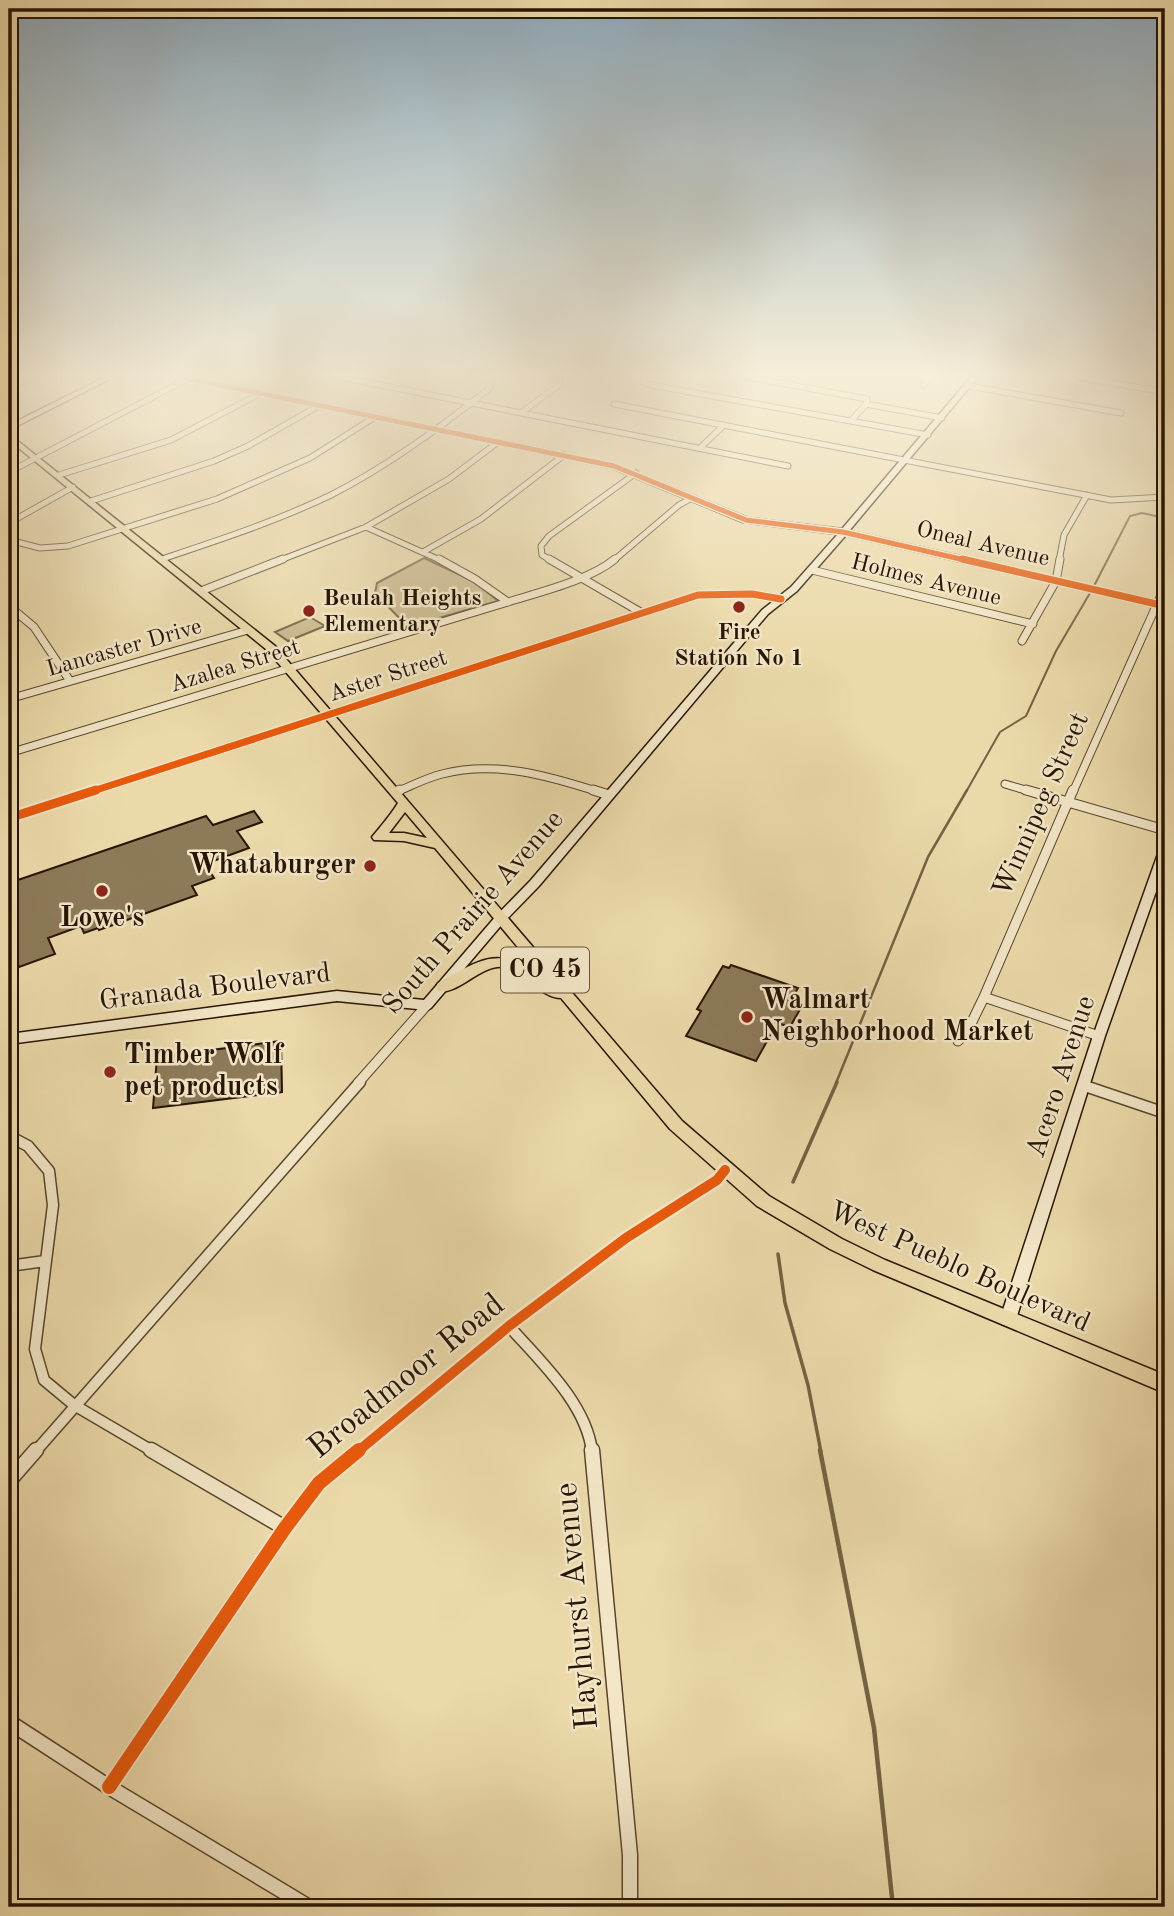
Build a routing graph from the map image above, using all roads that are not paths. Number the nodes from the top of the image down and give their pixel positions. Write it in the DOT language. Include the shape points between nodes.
graph roads {
  1 [pos="49,466"];
  2 [pos="86,466"];
  3 [pos="198,466"];
  4 [pos="293,466"];
  5 [pos="381,466"];
  6 [pos="466,466"];
  7 [pos="549,466"];
  8 [pos="615,466"];
  9 [pos="901,466"];
  10 [pos="944,466"];
  11 [pos="636,473"];
  12 [pos="59,475"];
  13 [pos="73,487"];
  14 [pos="1146,488"];
  15 [pos="1087,495"];
  16 [pos="1157,497"];
  17 [pos="1165,497"];
  18 [pos="692,498"];
  19 [pos="91,502"];
  20 [pos="9,523"];
  21 [pos="366,527"];
  22 [pos="125,529"];
  23 [pos="843,532"];
  24 [pos="9,540"];
  25 [pos="423,552"];
  26 [pos="162,559"];
  27 [pos="812,570"];
  28 [pos="580,578"];
  29 [pos="1056,581"];
  30 [pos="1165,586"];
  31 [pos="201,592"];
  32 [pos="781,599"];
  33 [pos="508,602"];
  34 [pos="1161,605"];
  35 [pos="9,606"];
  36 [pos="642,613"];
  37 [pos="1033,624"];
  38 [pos="248,630"];
  39 [pos="1022,641"];
  40 [pos="290,667"];
  41 [pos="69,681"];
  42 [pos="9,699"];
  43 [pos="330,715"];
  44 [pos="9,753"];
  45 [pos="1005,784"];
  46 [pos="609,795"];
  47 [pos="400,798"];
  48 [pos="1068,802"];
  49 [pos="9,818"];
  50 [pos="1165,830"];
  51 [pos="439,845"];
  52 [pos="1165,850"];
  53 [pos="500,919"];
  54 [pos="443,986"];
  55 [pos="984,997"];
  56 [pos="427,1005"];
  57 [pos="575,1005"];
  58 [pos="1100,1036"];
  59 [pos="9,1039"];
  60 [pos="958,1041"];
  61 [pos="1085,1086"];
  62 [pos="1165,1113"];
  63 [pos="9,1136"];
  64 [pos="725,1170"];
  65 [pos="45,1261"];
  66 [pos="9,1266"];
  67 [pos="1008,1319"];
  68 [pos="509,1326"];
  69 [pos="1165,1384"];
  70 [pos="74,1405"];
  71 [pos="9,1481"];
  72 [pos="285,1528"];
  73 [pos="9,1722"];
  74 [pos="109,1787"];
  75 [pos="309,1907"];
  76 [pos="630,1907"];
  1 -- 12 [label="main road, West Pueblo Boulevard / CO 45"];
  2 -- 12 [label="street"];
  3 -- 19 [label="street"];
  4 -- 22 [label="street"];
  5 -- 26 [label="street" via="270,522"];
  6 -- 21 [label="street"];
  7 -- 25 [label="street" via="481,519"];
  8 -- 11 [label="street, Oneal Avenue"];
  9 -- 23 [label="street, South Prairie Avenue"];
  10 -- 15 [label="street"];
  11 -- 18 [label="street, Oneal Avenue"];
  11 -- 28 [label="street" via="541,546 542,555"];
  12 -- 13 [label="main road, West Pueblo Boulevard / CO 45"];
  13 -- 19 [label="main road, West Pueblo Boulevard / CO 45"];
  13 -- 20 [label="street"];
  14 -- 16 [label="street"];
  15 -- 16 [label="street" via="1111,500"];
  15 -- 29 [label="street" via="1064,535"];
  16 -- 17 [label="street"];
  18 -- 23 [label="street, Oneal Avenue" via="746,520"];
  18 -- 28 [label="street, Azalea Street" via="608,565"];
  19 -- 22 [label="main road, West Pueblo Boulevard / CO 45"];
  21 -- 25 [label="street"];
  21 -- 31 [label="street"];
  22 -- 24 [label="street" via="53,548"];
  22 -- 26 [label="main road, West Pueblo Boulevard / CO 45"];
  23 -- 27 [label="street, South Prairie Avenue"];
  23 -- 29 [label="street, Oneal Avenue"];
  25 -- 33 [label="street" via="462,570"];
  26 -- 31 [label="main road, West Pueblo Boulevard / CO 45"];
  27 -- 32 [label="street, South Prairie Avenue"];
  27 -- 37 [label="street, Holmes Avenue"];
  28 -- 33 [label="street, Azalea Street"];
  28 -- 36 [label="street"];
  29 -- 34 [label="street, Oneal Avenue"];
  29 -- 37 [label="street"];
  30 -- 34 [label="street, Winnipeg Street"];
  31 -- 38 [label="main road, West Pueblo Boulevard / CO 45"];
  32 -- 36 [label="street, Aster Street" via="752,593 698,595"];
  32 -- 46 [label="street, South Prairie Avenue"];
  33 -- 40 [label="street, Azalea Street"];
  34 -- 48 [label="street, Winnipeg Street"];
  35 -- 41 [label="street" via="34,627"];
  36 -- 43 [label="street, Aster Street"];
  37 -- 39 [label="street"];
  38 -- 40 [label="main road, West Pueblo Boulevard / CO 45"];
  38 -- 41 [label="street, Lancaster Drive"];
  40 -- 43 [label="main road, West Pueblo Boulevard / CO 45"];
  40 -- 44 [label="street, Azalea Street"];
  41 -- 42 [label="street, Lancaster Drive"];
  43 -- 47 [label="main road, West Pueblo Boulevard / CO 45"];
  43 -- 49 [label="street, Aster Street"];
  45 -- 48 [label="street"];
  46 -- 47 [label="street" via="509,768 445,773"];
  46 -- 53 [label="street, South Prairie Avenue"];
  47 -- 51 [label="main road, West Pueblo Boulevard / CO 45"];
  47 -- 51 [label="main road" via="392,823 378,837"];
  48 -- 50 [label="street"];
  48 -- 55 [label="street, Winnipeg Street"];
  51 -- 53 [label="main road, West Pueblo Boulevard / CO 45"];
  52 -- 58 [label="street, Acero Avenue"];
  53 -- 54 [label="street, South Prairie Avenue"];
  53 -- 57 [label="main road, West Pueblo Boulevard / CO 45"];
  54 -- 56 [label="street, South Prairie Avenue"];
  54 -- 57 [label="main road" via="487,963 503,960"];
  55 -- 58 [label="street"];
  55 -- 60 [label="street, Winnipeg Street"];
  56 -- 59 [label="street, Granada Boulevard" via="337,996"];
  56 -- 70 [label="street, South Prairie Avenue"];
  57 -- 64 [label="main road, West Pueblo Boulevard / CO 45" via="676,1125"];
  58 -- 61 [label="street, Acero Avenue"];
  61 -- 62 [label="street"];
  61 -- 67 [label="street, Acero Avenue"];
  63 -- 65 [label="street" via="28,1146 50,1171 53,1205"];
  64 -- 67 [label="main road, West Pueblo Boulevard / CO 45" via="763,1201 835,1244"];
  64 -- 68 [label="street, Broadmoor Road"];
  65 -- 66 [label="street"];
  65 -- 70 [label="street" via="35,1349 44,1380"];
  67 -- 69 [label="main road, West Pueblo Boulevard / CO 45"];
  68 -- 72 [label="street, Broadmoor Road" via="319,1483"];
  68 -- 76 [label="street, Hayhurst Avenue" via="559,1382 591,1444 630,1855"];
  70 -- 71 [label="street, South Prairie Avenue"];
  70 -- 72 [label="street"];
  72 -- 74 [label="street, Broadmoor Road"];
  73 -- 74 [label="street"];
  74 -- 75 [label="street"];
}
